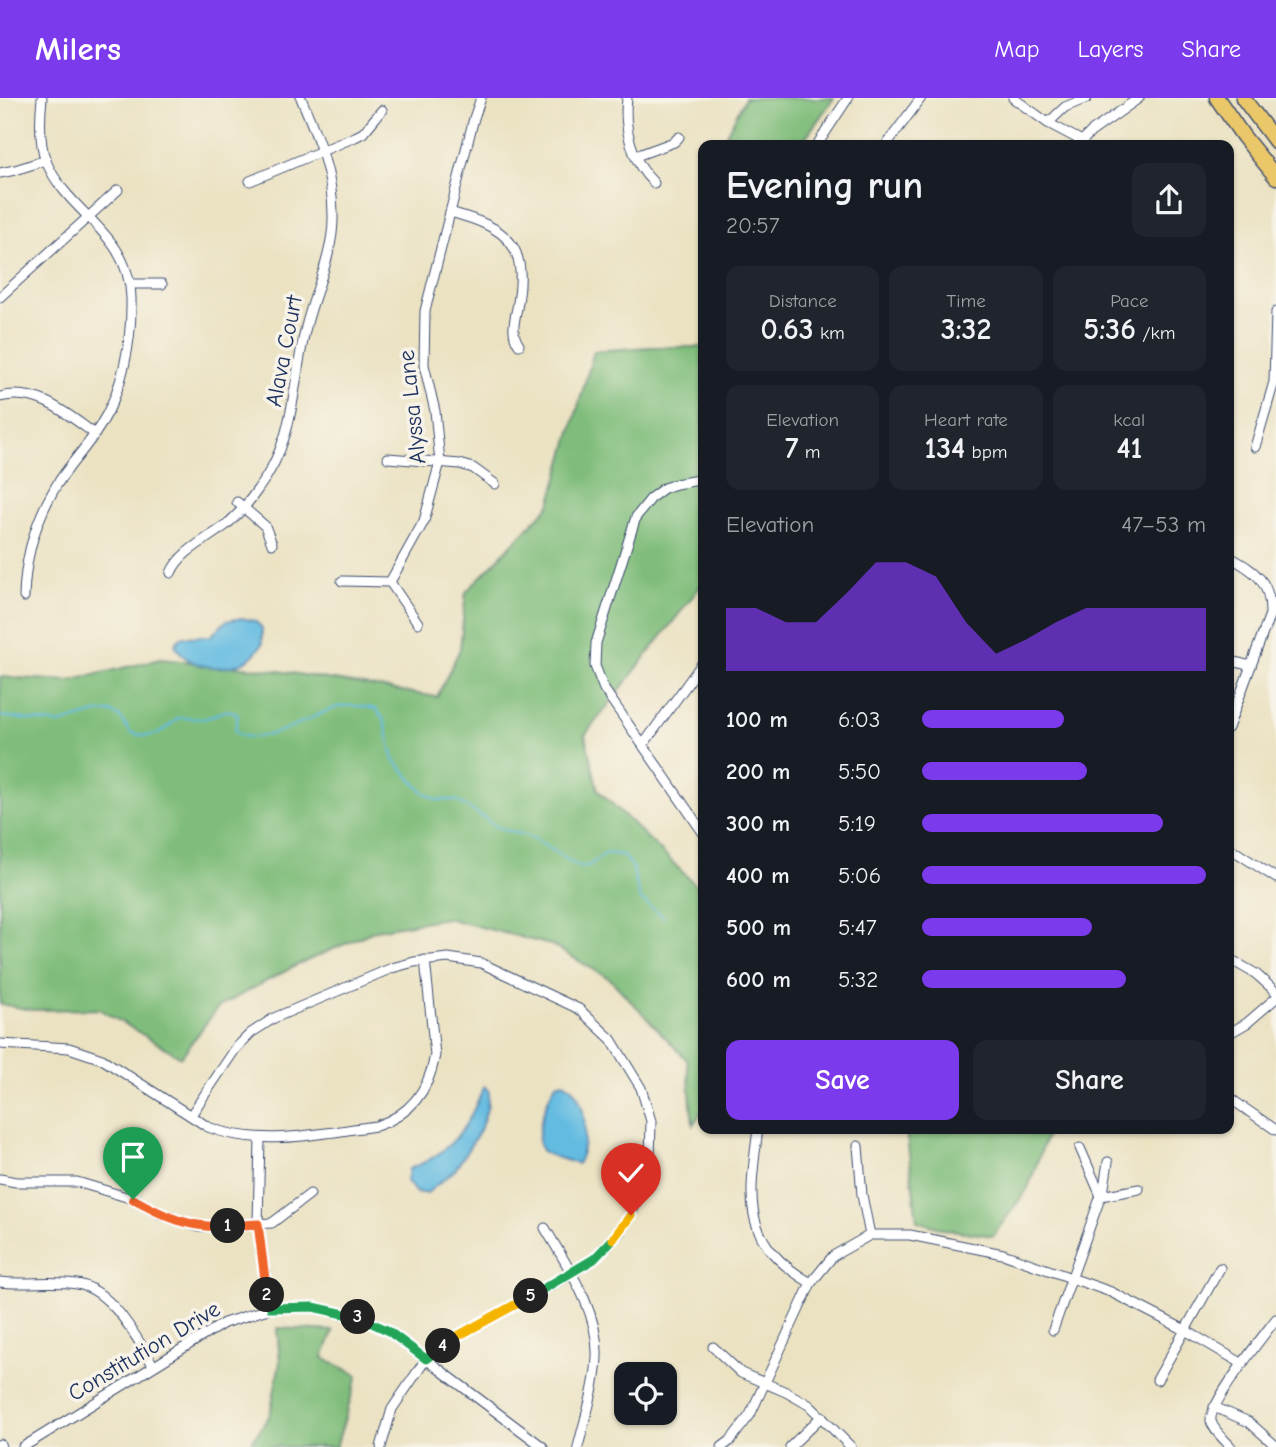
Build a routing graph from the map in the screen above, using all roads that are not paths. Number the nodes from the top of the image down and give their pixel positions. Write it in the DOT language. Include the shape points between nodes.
graph roads {
  1 [pos="42,98"];
  2 [pos="301,98"];
  3 [pos="481,98"];
  4 [pos="627,98"];
  5 [pos="848,98"];
  6 [pos="921,98"];
  7 [pos="1013,98"];
  8 [pos="1087,98"];
  9 [pos="1139,98"];
  10 [pos="1217,98"];
  11 [pos="1242,98"];
  12 [pos="382,110"];
  13 [pos="1048,123"];
  14 [pos="679,137"];
  15 [pos="820,140"];
  16 [pos="891,140"];
  17 [pos="1075,140"];
  18 [pos="1083,140"];
  19 [pos="1276,142"];
  20 [pos="323,152"];
  21 [pos="636,156"];
  22 [pos="46,160"];
  23 [pos="0,173"];
  24 [pos="1276,177"];
  25 [pos="250,181"];
  26 [pos="654,183"];
  27 [pos="118,190"];
  28 [pos="450,212"];
  29 [pos="89,217"];
  30 [pos="130,284"];
  31 [pos="162,284"];
  32 [pos="0,297"];
  33 [pos="1276,312"];
  34 [pos="519,345"];
  35 [pos="0,397"];
  36 [pos="95,434"];
  37 [pos="1255,447"];
  38 [pos="388,458"];
  39 [pos="440,462"];
  40 [pos="698,481"];
  41 [pos="495,484"];
  42 [pos="240,505"];
  43 [pos="272,544"];
  44 [pos="1234,560"];
  45 [pos="171,573"];
  46 [pos="342,581"];
  47 [pos="390,582"];
  48 [pos="24,597"];
  49 [pos="418,623"];
  50 [pos="1234,662"];
  51 [pos="1251,666"];
  52 [pos="698,669"];
  53 [pos="1234,712"];
  54 [pos="643,745"];
  55 [pos="698,825"];
  56 [pos="1234,851"];
  57 [pos="1276,878"];
  58 [pos="425,960"];
  59 [pos="1234,961"];
  60 [pos="1276,992"];
  61 [pos="1276,998"];
  62 [pos="1234,1031"];
  63 [pos="0,1044"];
  64 [pos="1234,1101"];
  65 [pos="191,1115"];
  66 [pos="1276,1130"];
  67 [pos="758,1134"];
  68 [pos="260,1139"];
  69 [pos="858,1146"];
  70 [pos="1080,1148"];
  71 [pos="1108,1162"];
  72 [pos="0,1179"];
  73 [pos="1139,1189"];
  74 [pos="310,1194"];
  75 [pos="1101,1196"];
  76 [pos="258,1224"];
  77 [pos="545,1228"];
  78 [pos="870,1235"];
  79 [pos="1220,1268"];
  80 [pos="571,1274"];
  81 [pos="1072,1278"];
  82 [pos="0,1282"];
  83 [pos="811,1283"];
  84 [pos="271,1308"];
  85 [pos="1274,1326"];
  86 [pos="1053,1329"];
  87 [pos="1185,1330"];
  88 [pos="713,1348"];
  89 [pos="426,1359"];
  90 [pos="1242,1364"];
  91 [pos="153,1366"];
  92 [pos="1157,1380"];
  93 [pos="764,1383"];
  94 [pos="1214,1407"];
  95 [pos="822,1416"];
  96 [pos="1276,1446"];
  97 [pos="23,1447"];
  98 [pos="381,1447"];
  99 [pos="543,1447"];
  100 [pos="579,1447"];
  101 [pos="722,1447"];
  102 [pos="790,1447"];
  103 [pos="851,1447"];
  104 [pos="1231,1447"];
  1 -- 22 [label="street"];
  2 -- 20 [label="street, Alava Court"];
  3 -- 28 [label="street, Alyssa Lane"];
  4 -- 21 [label="street" via="627,130"];
  5 -- 15 [label="street"];
  6 -- 16 [label="street"];
  7 -- 13 [label="street"];
  8 -- 13 [label="street" via="1065,107"];
  9 -- 18 [label="street"];
  10 -- 24 [label="highway"];
  11 -- 19 [label="highway"];
  12 -- 20 [label="street" via="363,133"];
  13 -- 17 [label="street"];
  14 -- 21 [label="street"];
  20 -- 25 [label="street"];
  20 -- 42 [label="street, Alava Court" via="333,205 330,246 304,332 289,428 268,476"];
  21 -- 26 [label="street"];
  22 -- 23 [label="street"];
  22 -- 29 [label="street"];
  27 -- 29 [label="street"];
  28 -- 34 [label="street" via="491,225 512,244 521,281 513,331"];
  28 -- 39 [label="street, Alyssa Lane" via="424,324 424,365"];
  29 -- 30 [label="street" via="112,242"];
  29 -- 32 [label="street"];
  30 -- 31 [label="street"];
  30 -- 36 [label="street" via="131,326 120,383"];
  33 -- 37 [label="street" via="1274,382"];
  35 -- 36 [label="street" via="22,395 47,401"];
  36 -- 48 [label="street" via="57,485 37,524 26,558"];
  38 -- 39 [label="street"];
  39 -- 41 [label="street" via="473,468"];
  39 -- 47 [label="street, Alyssa Lane" via="424,522"];
  40 -- 54 [label="street" via="676,484 652,497 636,517 596,643 595,666 604,689"];
  42 -- 43 [label="street" via="265,526"];
  42 -- 45 [label="street, Alava Court" via="229,523 181,557"];
  44 -- 51 [label="street" via="1254,572 1270,599 1270,614"];
  46 -- 47 [label="street"];
  47 -- 49 [label="street"];
  50 -- 51 [label="street"];
  51 -- 53 [label="street"];
  52 -- 54 [label="street"];
  54 -- 55 [label="street"];
  56 -- 57 [label="street"];
  58 -- 65 [label="street" via="392,968 310,1002 251,1033"];
  58 -- 68 [label="street" via="435,1055 428,1083 411,1107 376,1126"];
  58 -- 80 [label="street" via="481,963 579,1009 611,1039 641,1088 651,1121 650,1159 640,1193 619,1233 594,1259"];
  59 -- 60 [label="street"];
  61 -- 62 [label="street"];
  63 -- 65 [label="street" via="69,1048 102,1059"];
  64 -- 66 [label="street"];
  65 -- 68 [label="street" via="222,1133"];
  67 -- 83 [label="street" via="751,1200 760,1235 787,1267"];
  68 -- 76 [label="street"];
  69 -- 78 [label="street"];
  70 -- 75 [label="street"];
  71 -- 75 [label="street"];
  72 -- 76 [label="street" via="77,1182 199,1227"];
  73 -- 75 [label="street"];
  74 -- 76 [label="street" via="281,1218"];
  75 -- 81 [label="street"];
  76 -- 84 [label="street"];
  77 -- 80 [label="street"];
  78 -- 81 [label="street" via="910,1236 1003,1254"];
  78 -- 83 [label="street" via="833,1256"];
  79 -- 87 [label="street"];
  80 -- 89 [label="street" via="454,1338"];
  80 -- 100 [label="street" via="595,1331 597,1358"];
  81 -- 86 [label="street"];
  81 -- 87 [label="street" via="1120,1296"];
  82 -- 91 [label="street" via="77,1284 96,1291 129,1327"];
  83 -- 93 [label="street"];
  84 -- 89 [label="street, Constitution Drive" via="313,1307 360,1318 387,1330"];
  84 -- 91 [label="street, Constitution Drive" via="224,1323"];
  85 -- 90 [label="street"];
  87 -- 90 [label="street"];
  87 -- 92 [label="street"];
  88 -- 93 [label="street" via="741,1373"];
  89 -- 98 [label="street" via="392,1409"];
  89 -- 99 [label="street, Constitution Drive"];
  90 -- 94 [label="street"];
  91 -- 97 [label="street, Constitution Drive"];
  93 -- 95 [label="street" via="795,1396"];
  93 -- 101 [label="street" via="750,1415"];
  94 -- 96 [label="street" via="1249,1422"];
  94 -- 104 [label="street" via="1212,1424"];
  95 -- 102 [label="street"];
  95 -- 103 [label="street"];
}
